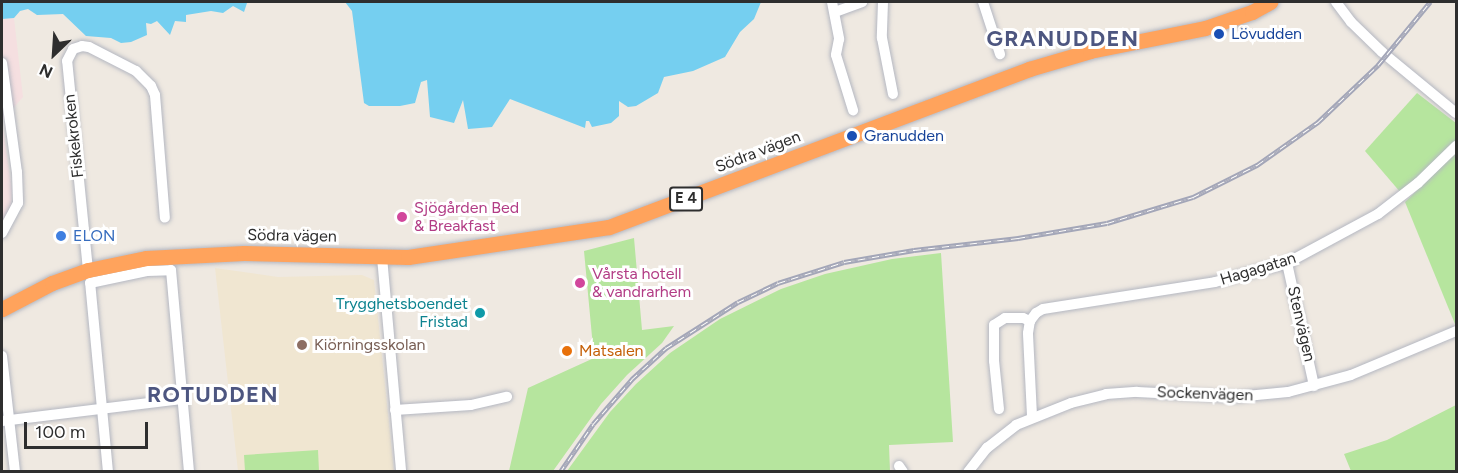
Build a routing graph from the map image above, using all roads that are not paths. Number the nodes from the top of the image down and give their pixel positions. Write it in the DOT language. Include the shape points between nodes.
graph roads {
  1 [pos="862,2"];
  2 [pos="884,2"];
  3 [pos="983,2"];
  4 [pos="1270,2"];
  5 [pos="1336,2"];
  6 [pos="833,7"];
  7 [pos="1000,54"];
  8 [pos="2,63"];
  9 [pos="893,94"];
  10 [pos="853,110"];
  11 [pos="5,111"];
  12 [pos="1456,113"];
  13 [pos="1456,146"];
  14 [pos="165,218"];
  15 [pos="2,233"];
  16 [pos="382,257"];
  17 [pos="1287,263"];
  18 [pos="89,277"];
  19 [pos="2,309"];
  20 [pos="1030,321"];
  21 [pos="1456,332"];
  22 [pos="2,356"];
  23 [pos="1314,386"];
  24 [pos="507,397"];
  25 [pos="182,399"];
  26 [pos="102,408"];
  27 [pos="999,409"];
  28 [pos="395,410"];
  29 [pos="1032,416"];
  30 [pos="6,421"];
  31 [pos="15,471"];
  32 [pos="108,471"];
  33 [pos="189,471"];
  34 [pos="401,471"];
  35 [pos="968,471"];
  1 -- 6 [label="street"];
  2 -- 9 [label="street" via="882,38"];
  3 -- 7 [label="street"];
  4 -- 16 [label="highway, Södra vägen / E 4" via="1205,28 1090,51 1029,69 609,227 428,256"];
  5 -- 12 [label="street" via="1382,52"];
  6 -- 10 [label="street" via="839,39 836,56"];
  8 -- 11 [label="street"];
  11 -- 15 [label="street" via="17,172 18,202"];
  13 -- 17 [label="street, Hagagatan" via="1378,214"];
  14 -- 18 [label="street, Fiskekroken" via="155,95 151,86 136,71 89,47 77,47 69,53 67,61"];
  16 -- 18 [label="highway, Södra vägen / E 4" via="190,254 146,258"];
  16 -- 28 [label="street"];
  17 -- 20 [label="street, Hagagatan" via="1189,287 1043,309"];
  17 -- 23 [label="street, Stenvägen"];
  18 -- 19 [label="highway, Södra vägen / E 4" via="52,283"];
  18 -- 25 [label="street" via="171,270"];
  18 -- 26 [label="street"];
  20 -- 27 [label="street" via="1005,318 994,325"];
  20 -- 29 [label="street"];
  21 -- 23 [label="street, Sockenvägen" via="1402,356"];
  22 -- 30 [label="street"];
  23 -- 29 [label="street, Sockenvägen" via="1262,396 1154,391 1106,394"];
  24 -- 28 [label="street" via="471,405"];
  25 -- 26 [label="street"];
  25 -- 33 [label="street"];
  26 -- 30 [label="street"];
  26 -- 32 [label="street"];
  28 -- 34 [label="street"];
  29 -- 35 [label="street, Sockenvägen" via="1003,433"];
  30 -- 31 [label="street"];
}
